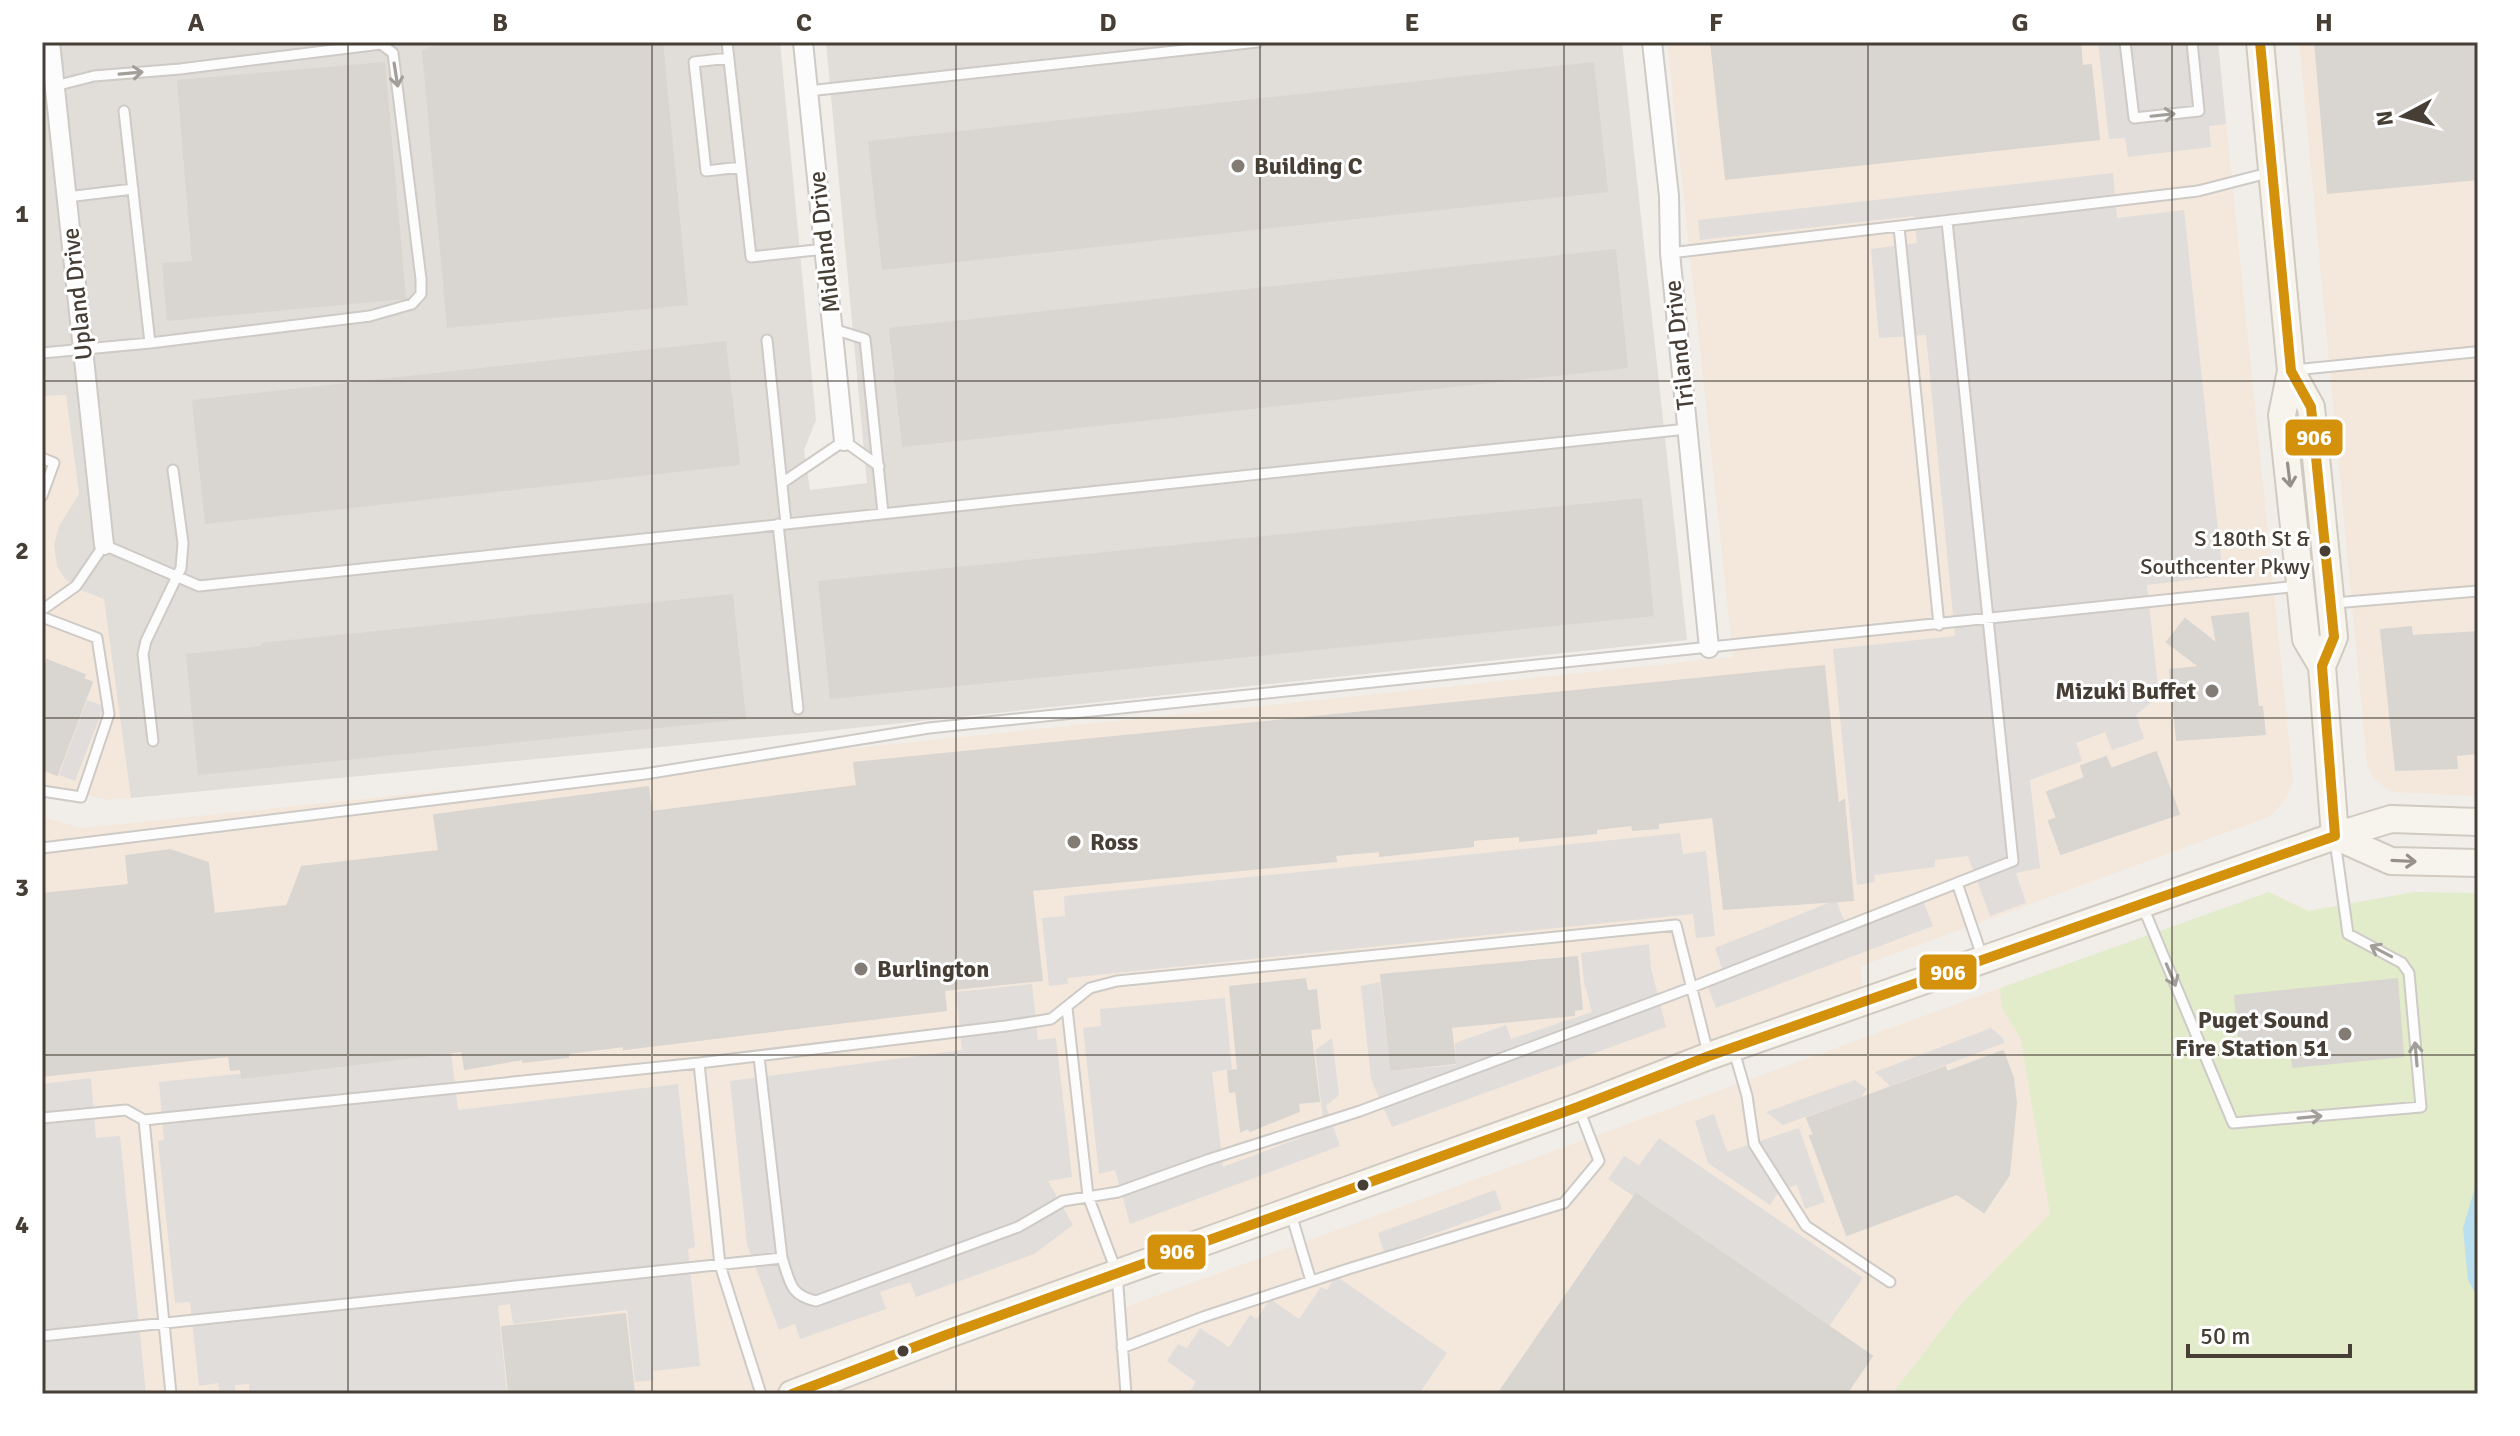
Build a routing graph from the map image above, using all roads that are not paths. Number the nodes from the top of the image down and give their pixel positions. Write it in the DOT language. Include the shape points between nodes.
graph roads {
  1 [pos="50,42"];
  2 [pos="729,42"];
  3 [pos="803,42"];
  4 [pos="1258,42"];
  5 [pos="1652,42"];
  6 [pos="2125,42"];
  7 [pos="2192,42"];
  8 [pos="2260,42"];
  9 [pos="729,58"];
  10 [pos="55,86"];
  11 [pos="808,91"];
  12 [pos="50,109"];
  13 [pos="124,111"];
  14 [pos="741,167"];
  15 [pos="2272,173"];
  16 [pos="133,189"];
  17 [pos="67,197"];
  18 [pos="1947,221"];
  19 [pos="1899,227"];
  20 [pos="825,249"];
  21 [pos="1670,253"];
  22 [pos="833,328"];
  23 [pos="767,340"];
  24 [pos="150,343"];
  25 [pos="83,350"];
  26 [pos="2474,352"];
  27 [pos="42,353"];
  28 [pos="2291,371"];
  29 [pos="1687,429"];
  30 [pos="844,441"];
  31 [pos="42,458"];
  32 [pos="879,466"];
  33 [pos="173,470"];
  34 [pos="782,483"];
  35 [pos="42,496"];
  36 [pos="883,513"];
  37 [pos="782,524"];
  38 [pos="104,545"];
  39 [pos="178,575"];
  40 [pos="2302,585"];
  41 [pos="2478,591"];
  42 [pos="2330,603"];
  43 [pos="42,610"];
  44 [pos="42,617"];
  45 [pos="1989,620"];
  46 [pos="1939,625"];
  47 [pos="1709,648"];
  48 [pos="2322,666"];
  49 [pos="798,709"];
  50 [pos="153,741"];
  51 [pos="42,791"];
  52 [pos="2478,822"];
  53 [pos="2335,836"];
  54 [pos="42,848"];
  55 [pos="2478,863"];
  56 [pos="1957,883"];
  57 [pos="2141,903"];
  58 [pos="1983,959"];
  59 [pos="1690,988"];
  60 [pos="1067,1008"];
  61 [pos="1721,1052"];
  62 [pos="759,1057"];
  63 [pos="699,1063"];
  64 [pos="1578,1107"];
  65 [pos="42,1118"];
  66 [pos="144,1120"];
  67 [pos="1088,1196"];
  68 [pos="1290,1211"];
  69 [pos="782,1258"];
  70 [pos="720,1265"];
  71 [pos="1117,1273"];
  72 [pos="1311,1281"];
  73 [pos="1890,1282"];
  74 [pos="164,1322"];
  75 [pos="42,1336"];
  76 [pos="1122,1348"];
  77 [pos="171,1394"];
  78 [pos="761,1394"];
  79 [pos="792,1394"];
  80 [pos="1126,1394"];
  1 -- 10 [label="street, Upland Drive"];
  2 -- 9 [label="lane"];
  3 -- 11 [label="street, Midland Drive"];
  4 -- 11 [label="lane"];
  5 -- 21 [label="street, Triland Drive"];
  6 -- 7 [label="lane, one-way" via="2134,118 2199,111"];
  8 -- 15 [label="main road"];
  9 -- 14 [label="lane"];
  9 -- 14 [label="lane" via="694,62 706,171"];
  10 -- 12 [label="street, Upland Drive"];
  10 -- 24 [label="lane, one-way" via="94,76 381,44 393,53 421,294 412,304 370,316"];
  11 -- 20 [label="street, Midland Drive"];
  12 -- 17 [label="street, Upland Drive"];
  13 -- 16 [label="lane"];
  14 -- 20 [label="lane" via="751,257"];
  15 -- 18 [label="lane" via="2198,191"];
  15 -- 28 [label="main road"];
  16 -- 17 [label="lane"];
  16 -- 24 [label="lane"];
  17 -- 25 [label="street, Upland Drive"];
  18 -- 19 [label="lane"];
  18 -- 45 [label="lane"];
  19 -- 21 [label="lane"];
  19 -- 46 [label="lane"];
  20 -- 22 [label="street, Midland Drive"];
  21 -- 29 [label="street, Triland Drive"];
  22 -- 30 [label="street, Midland Drive"];
  22 -- 32 [label="lane" via="865,339"];
  23 -- 34 [label="lane"];
  24 -- 25 [label="lane"];
  25 -- 27 [label="lane"];
  25 -- 38 [label="street, Upland Drive"];
  26 -- 28 [label="lane"];
  28 -- 40 [label="main road, one-way" via="2282,415"];
  28 -- 42 [label="main road" via="2311,407"];
  29 -- 36 [label="lane"];
  29 -- 47 [label="street, Triland Drive"];
  30 -- 32 [label="lane"];
  30 -- 34 [label="lane"];
  31 -- 35 [label="lane" via="54,463"];
  32 -- 36 [label="lane"];
  33 -- 39 [label="lane" via="183,543"];
  34 -- 37 [label="lane"];
  36 -- 37 [label="lane"];
  37 -- 39 [label="lane" via="199,586"];
  37 -- 49 [label="lane"];
  38 -- 39 [label="lane"];
  38 -- 43 [label="lane" via="76,586"];
  39 -- 50 [label="lane" via="143,654"];
  40 -- 45 [label="lane"];
  40 -- 48 [label="main road" via="2306,639"];
  41 -- 42 [label="lane"];
  42 -- 48 [label="main road" via="2334,637"];
  44 -- 51 [label="lane" via="97,638 109,714 81,797"];
  45 -- 46 [label="lane"];
  45 -- 56 [label="lane" via="2013,861"];
  46 -- 47 [label="lane"];
  47 -- 54 [label="lane" via="929,728 645,774"];
  48 -- 53 [label="main road"];
  52 -- 53 [label="main road" via="2391,819"];
  53 -- 55 [label="main road, one-way" via="2391,861"];
  53 -- 57 [label="main road"];
  57 -- 53 [label="lane, one-way" via="2233,1123 2421,1107 2409,973 2402,963 2348,934"];
  56 -- 58 [label="lane"];
  56 -- 59 [label="lane"];
  57 -- 58 [label="main road"];
  58 -- 61 [label="main road"];
  59 -- 60 [label="lane" via="1676,925 1117,981 1090,988"];
  59 -- 61 [label="lane"];
  59 -- 67 [label="lane" via="1360,1111 1118,1192"];
  60 -- 62 [label="lane" via="1051,1019"];
  60 -- 67 [label="lane"];
  61 -- 64 [label="main road"];
  61 -- 73 [label="lane" via="1747,1096 1754,1144 1806,1226"];
  62 -- 63 [label="lane"];
  62 -- 69 [label="lane"];
  63 -- 66 [label="lane"];
  63 -- 70 [label="lane"];
  64 -- 68 [label="main road"];
  64 -- 72 [label="lane" via="1599,1161 1564,1203"];
  65 -- 66 [label="lane" via="126,1110"];
  66 -- 74 [label="lane"];
  67 -- 69 [label="lane" via="1063,1201 1018,1227 816,1301 801,1298 793,1289"];
  67 -- 71 [label="lane"];
  68 -- 71 [label="main road"];
  68 -- 72 [label="lane"];
  69 -- 70 [label="lane"];
  70 -- 74 [label="lane"];
  70 -- 78 [label="lane"];
  71 -- 76 [label="lane"];
  71 -- 79 [label="main road"];
  72 -- 76 [label="lane"];
  74 -- 75 [label="lane"];
  74 -- 77 [label="lane"];
  76 -- 80 [label="lane"];
}
